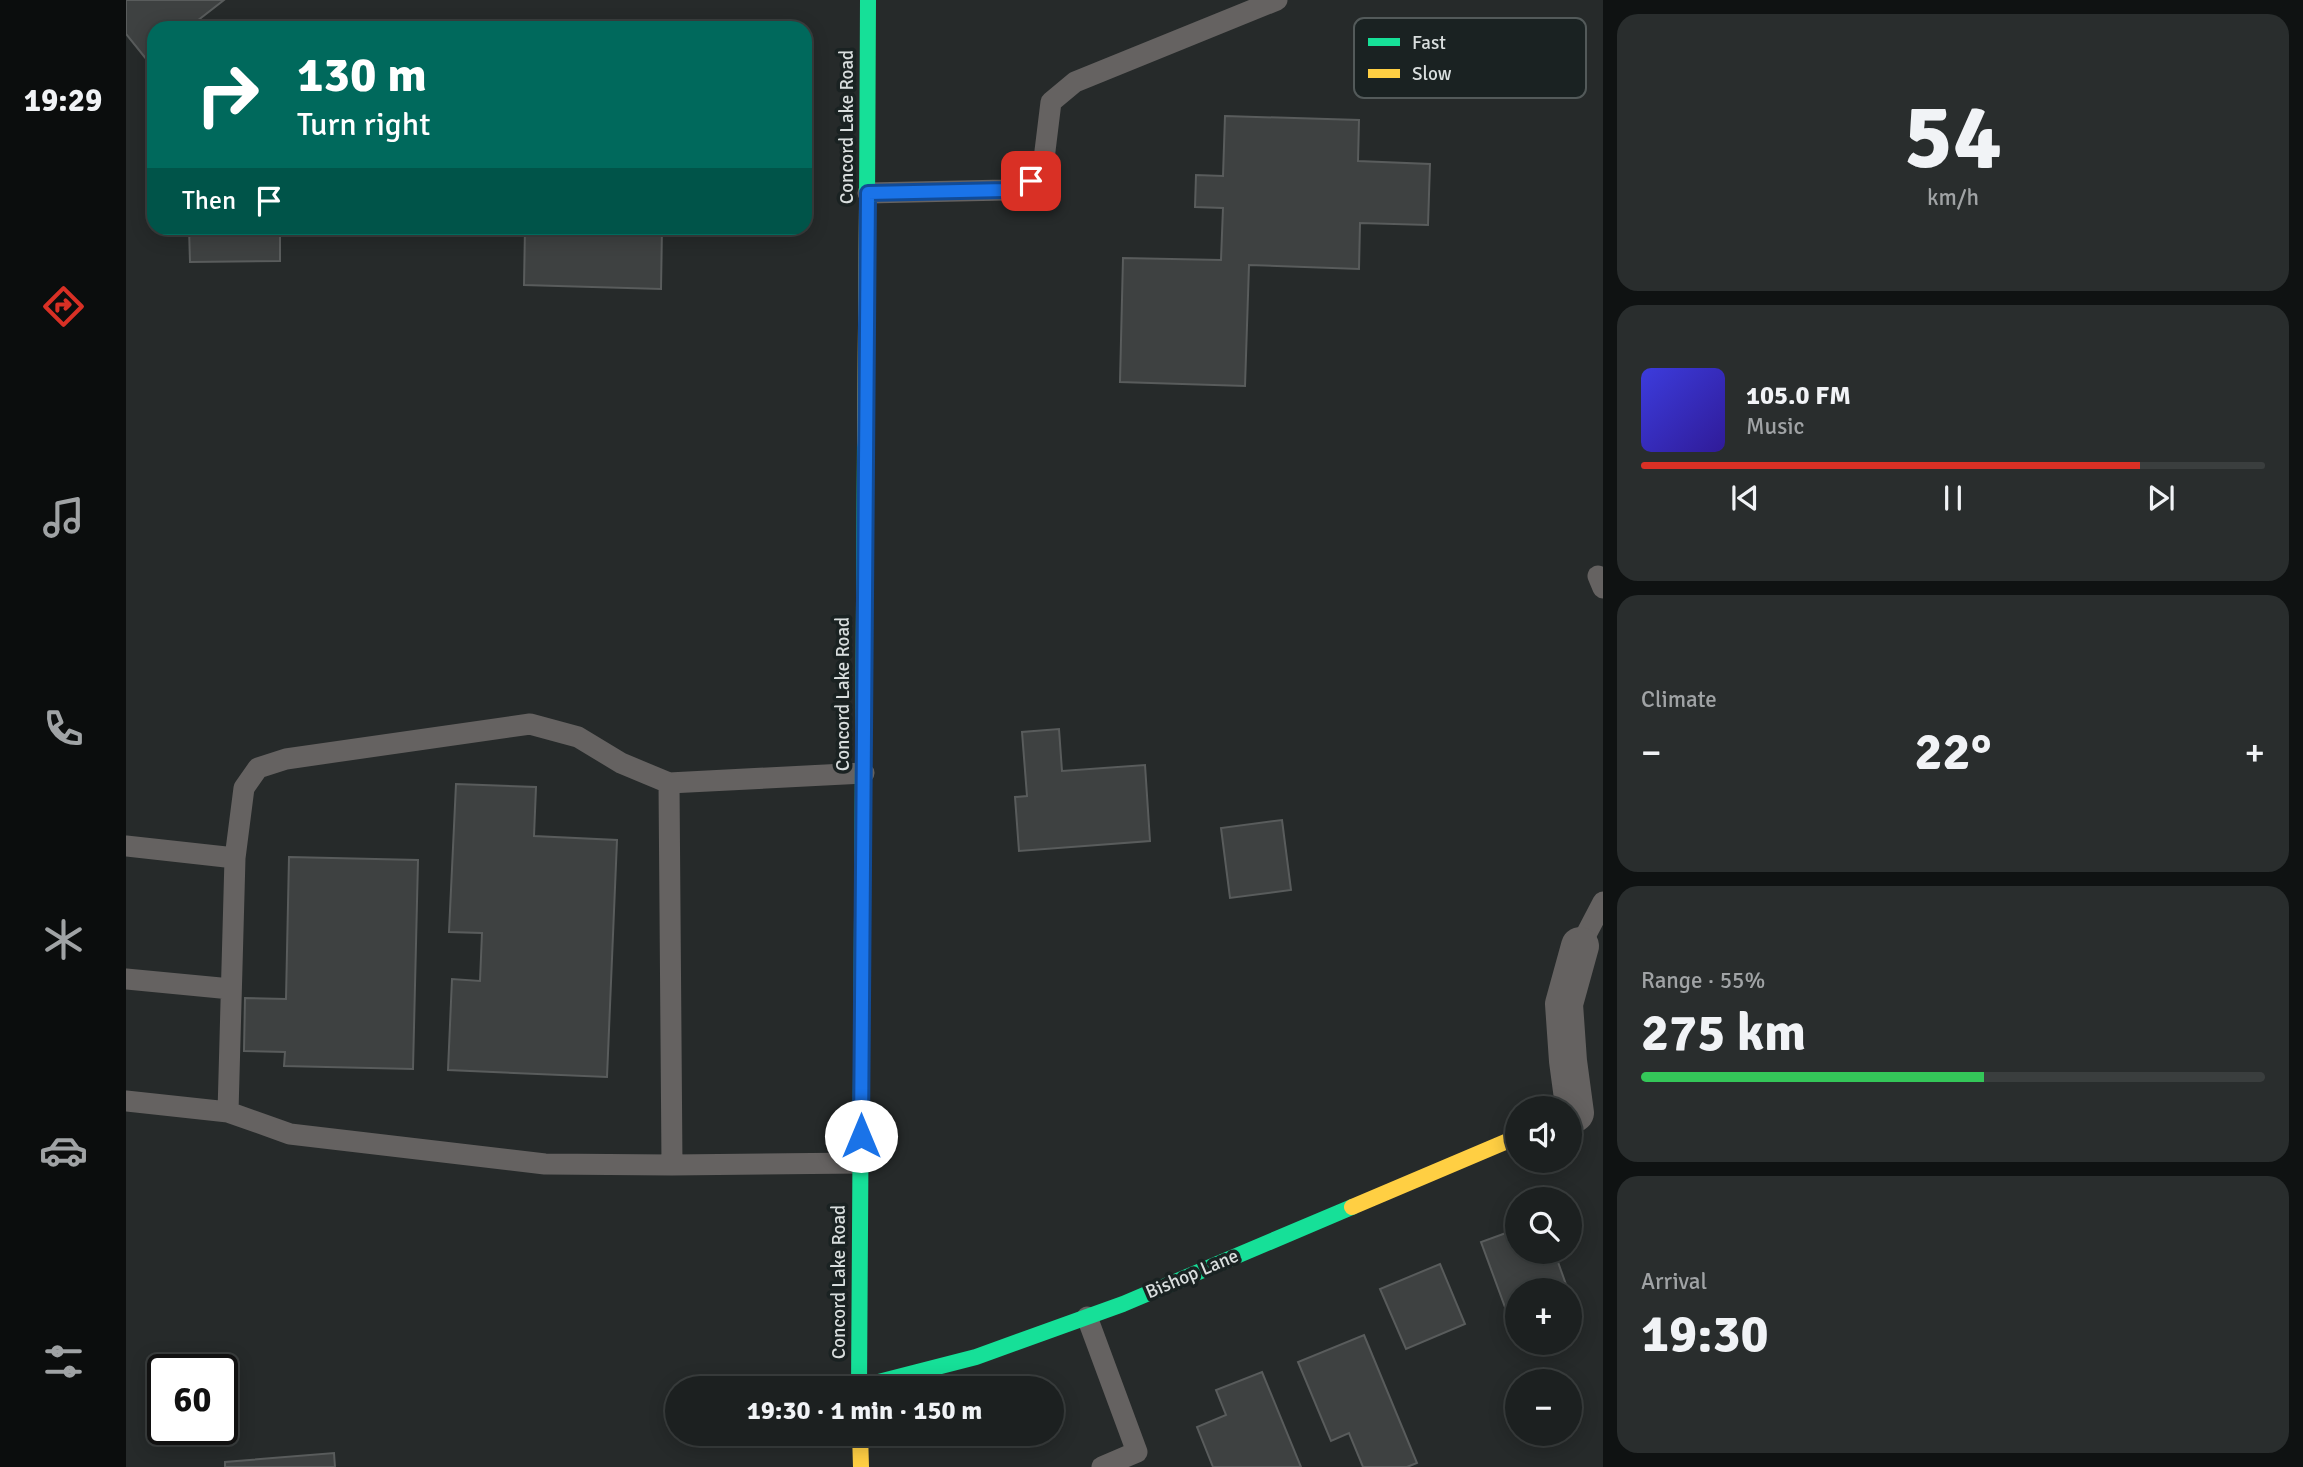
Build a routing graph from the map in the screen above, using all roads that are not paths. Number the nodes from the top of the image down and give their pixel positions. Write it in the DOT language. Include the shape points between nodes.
graph roads {
  1 [pos="868,0"];
  2 [pos="1277,0"];
  3 [pos="868,193"];
  4 [pos="864,773"];
  5 [pos="669,783"];
  6 [pos="126,846"];
  7 [pos="235,858"];
  8 [pos="1603,902"];
  9 [pos="1580,946"];
  10 [pos="126,979"];
  11 [pos="231,989"];
  12 [pos="126,1101"];
  13 [pos="1583,1110"];
  14 [pos="228,1112"];
  15 [pos="1505,1142"];
  16 [pos="860,1163"];
  17 [pos="672,1165"];
  18 [pos="1087,1317"];
  19 [pos="859,1376"];
  20 [pos="904,1376"];
  21 [pos="860,1446"];
  22 [pos="861,1467"];
  23 [pos="1102,1467"];
  1 -- 3 [label="main road, Concord Lake Road"];
  2 -- 3 [label="lane" via="1075,82 1051,102 1044,159 1031,181 1006,190"];
  3 -- 4 [label="main road, Concord Lake Road"];
  4 -- 5 [label="lane"];
  4 -- 16 [label="main road, Concord Lake Road"];
  5 -- 7 [label="lane" via="621,763 578,737 530,724 286,759 258,768 244,788"];
  5 -- 17 [label="lane"];
  6 -- 7 [label="lane"];
  7 -- 11 [label="lane"];
  8 -- 9 [label="lane"];
  9 -- 13 [label="street" via="1564,1004 1568,1061"];
  10 -- 11 [label="lane"];
  11 -- 14 [label="lane"];
  12 -- 14 [label="lane"];
  14 -- 17 [label="lane" via="290,1134 545,1164"];
  15 -- 18 [label="main road, Bishop Lane"];
  16 -- 17 [label="lane"];
  16 -- 19 [label="main road, Concord Lake Road"];
  18 -- 20 [label="main road, Bishop Lane" via="976,1357"];
  18 -- 23 [label="lane" via="1138,1452"];
  21 -- 22 [label="main road"];
}
